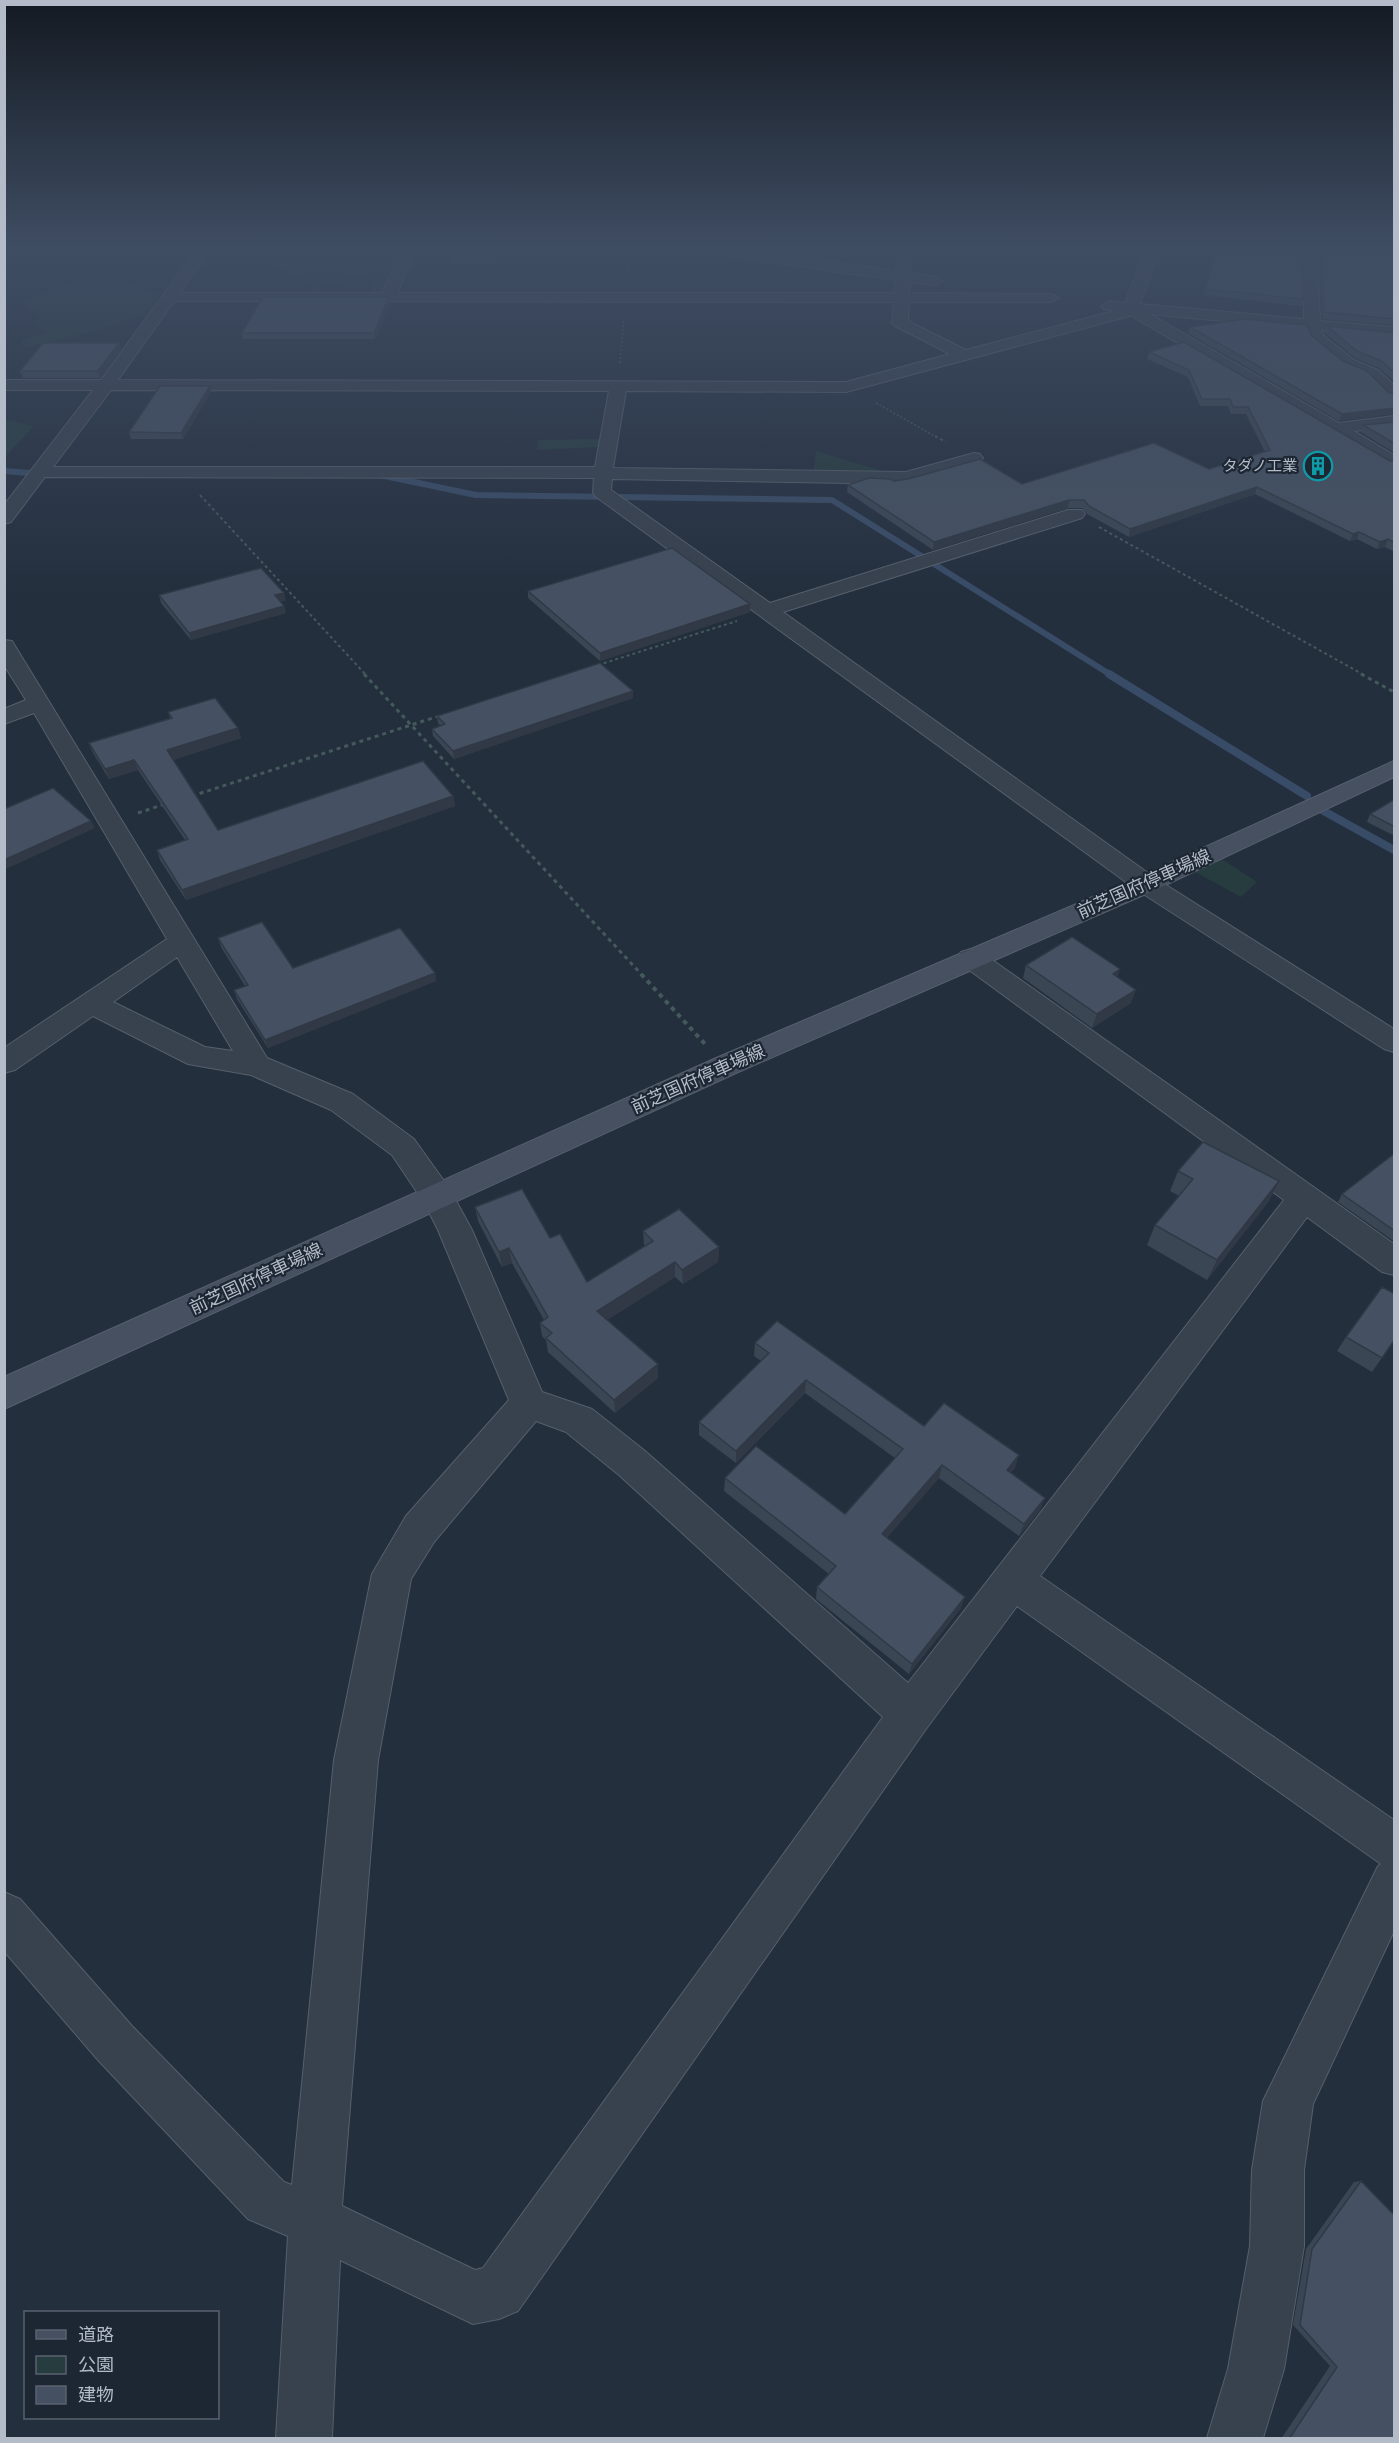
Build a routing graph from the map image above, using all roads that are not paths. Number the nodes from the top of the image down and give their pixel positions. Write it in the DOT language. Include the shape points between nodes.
graph roads {
  1 [pos="121,363"];
  2 [pos="934,363"];
  3 [pos="1223,363"];
  4 [pos="1348,363"];
  5 [pos="4,385"];
  6 [pos="106,385"];
  7 [pos="618,387"];
  8 [pos="1395,394"];
  9 [pos="1395,421"];
  10 [pos="1338,428"];
  11 [pos="974,458"];
  12 [pos="1395,462"];
  13 [pos="39,472"];
  14 [pos="603,473"];
  15 [pos="1075,514"];
  16 [pos="4,518"];
  17 [pos="766,611"];
  18 [pos="4,646"];
  19 [pos="39,703"];
  20 [pos="4,717"];
  21 [pos="1395,768"];
  22 [pos="1146,884"];
  23 [pos="182,941"];
  24 [pos="971,958"];
  25 [pos="92,1003"];
  26 [pos="1395,1042"];
  27 [pos="4,1063"];
  28 [pos="256,1065"];
  29 [pos="438,1197"];
  30 [pos="1304,1197"];
  31 [pos="1395,1262"];
  32 [pos="4,1394"];
  33 [pos="529,1403"];
  34 [pos="1013,1580"];
  35 [pos="911,1714"];
  36 [pos="1395,1847"];
  37 [pos="1395,1882"];
  38 [pos="4,1915"];
  39 [pos="315,2220"];
  40 [pos="304,2439"];
  41 [pos="1235,2439"];
  1 -- 6 [label="street"];
  2 -- 7 [label="street" via="846,387"];
  3 -- 10 [label="street"];
  4 -- 8 [label="street" via="1372,373"];
  5 -- 6 [label="street"];
  6 -- 7 [label="street"];
  6 -- 13 [label="street"];
  7 -- 14 [label="street"];
  9 -- 10 [label="street"];
  10 -- 12 [label="street"];
  11 -- 14 [label="street" via="906,478"];
  13 -- 14 [label="street"];
  13 -- 16 [label="street"];
  14 -- 17 [label="street" via="602,492"];
  15 -- 17 [label="street"];
  17 -- 22 [label="street"];
  18 -- 19 [label="street"];
  19 -- 20 [label="street"];
  19 -- 23 [label="street"];
  21 -- 22 [label="main road, 前芝国府停車場線"];
  22 -- 24 [label="main road, 前芝国府停車場線"];
  22 -- 26 [label="street"];
  23 -- 25 [label="street"];
  23 -- 28 [label="street"];
  24 -- 29 [label="main road, 前芝国府停車場線"];
  24 -- 30 [label="street"];
  25 -- 27 [label="street"];
  25 -- 28 [label="street" via="199,1057"];
  28 -- 29 [label="street" via="342,1102 403,1147"];
  29 -- 32 [label="main road, 前芝国府停車場線"];
  29 -- 33 [label="street"];
  30 -- 31 [label="street"];
  30 -- 34 [label="street"];
  33 -- 35 [label="street" via="579,1420 632,1462"];
  33 -- 39 [label="street" via="420,1529 392,1574 356,1760"];
  34 -- 35 [label="street"];
  34 -- 36 [label="street"];
  35 -- 39 [label="street" via="498,2292 473,2297"];
  37 -- 41 [label="street" via="1288,2101 1278,2170 1277,2246 1256,2369"];
  38 -- 39 [label="street" via="115,2043 266,2201"];
  39 -- 40 [label="street"];
}
